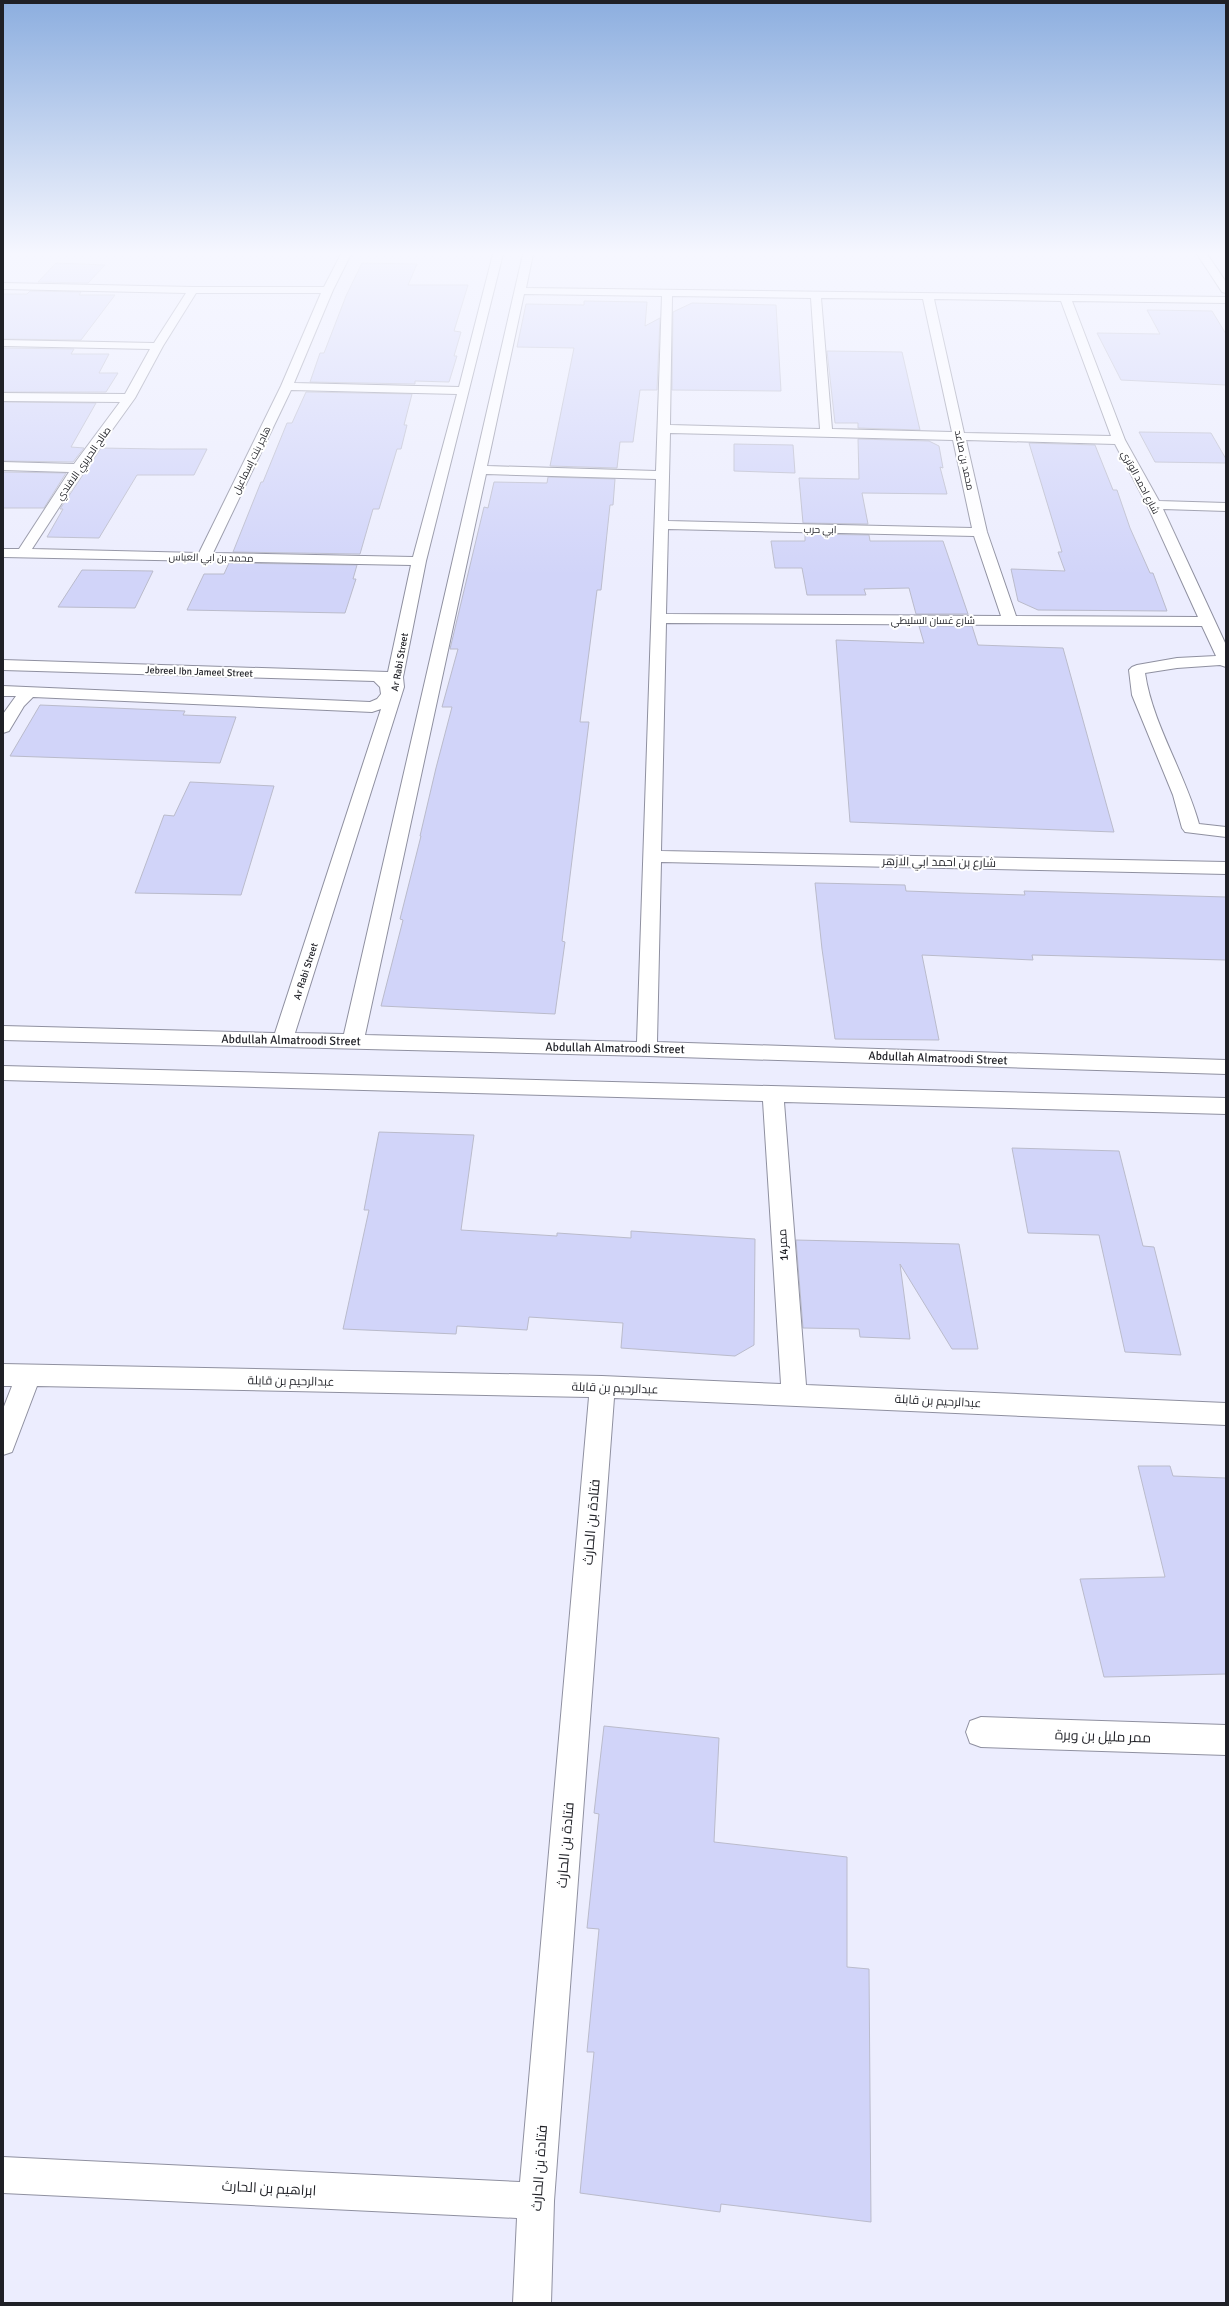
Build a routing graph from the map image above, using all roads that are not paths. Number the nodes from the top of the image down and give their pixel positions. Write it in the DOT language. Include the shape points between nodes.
graph roads {
  1 [pos="149,362"];
  2 [pos="297,362"];
  3 [pos="471,362"];
  4 [pos="505,362"];
  5 [pos="664,362"];
  6 [pos="821,362"];
  7 [pos="943,362"];
  8 [pos="1090,362"];
  9 [pos="287,386"];
  10 [pos="464,391"];
  11 [pos="3,397"];
  12 [pos="129,398"];
  13 [pos="662,429"];
  14 [pos="826,432"];
  15 [pos="960,437"];
  16 [pos="1119,440"];
  17 [pos="3,466"];
  18 [pos="78,468"];
  19 [pos="481,470"];
  20 [pos="661,475"];
  21 [pos="1154,506"];
  22 [pos="1226,507"];
  23 [pos="660,525"];
  24 [pos="980,532"];
  25 [pos="3,553"];
  26 [pos="23,553"];
  27 [pos="204,556"];
  28 [pos="419,560"];
  29 [pos="658,618"];
  30 [pos="1010,620"];
  31 [pos="1208,622"];
  32 [pos="1226,661"];
  33 [pos="3,665"];
  34 [pos="377,676"];
  35 [pos="395,677"];
  36 [pos="3,691"];
  37 [pos="29,692"];
  38 [pos="3,694"];
  39 [pos="17,704"];
  40 [pos="3,728"];
  41 [pos="1226,832"];
  42 [pos="651,856"];
  43 [pos="1226,868"];
  44 [pos="3,1033"];
  45 [pos="283,1040"];
  46 [pos="353,1042"];
  47 [pos="646,1049"];
  48 [pos="1226,1067"];
  49 [pos="3,1073"];
  50 [pos="773,1094"];
  51 [pos="1226,1106"];
  52 [pos="3,1375"];
  53 [pos="28,1376"];
  54 [pos="602,1387"];
  55 [pos="794,1395"];
  56 [pos="1226,1414"];
  57 [pos="3,1444"];
  58 [pos="981,1732"];
  59 [pos="1226,1740"];
  60 [pos="3,2175"];
  61 [pos="536,2201"];
  62 [pos="532,2303"];
  1 -- 12 [label="street, صالح الحريري الافندي"];
  2 -- 9 [label="street, هاجر بنت إسماعيل"];
  3 -- 10 [label="street, Ar Rabi Street"];
  4 -- 19 [label="street"];
  5 -- 13 [label="street"];
  6 -- 14 [label="street"];
  7 -- 15 [label="street, محمد بن صاعد"];
  8 -- 16 [label="street, شارع احمد الوتري"];
  9 -- 10 [label="street"];
  9 -- 27 [label="street, هاجر بنت إسماعيل"];
  10 -- 28 [label="street, Ar Rabi Street"];
  11 -- 12 [label="street"];
  12 -- 18 [label="street, صالح الحريري الافندي"];
  13 -- 14 [label="street"];
  13 -- 20 [label="street"];
  14 -- 15 [label="street"];
  15 -- 16 [label="street"];
  15 -- 24 [label="street, محمد بن صاعد"];
  16 -- 21 [label="street, شارع احمد الوتري"];
  17 -- 18 [label="street"];
  18 -- 26 [label="street, صالح الحريري الافندي"];
  19 -- 20 [label="street"];
  19 -- 46 [label="street"];
  20 -- 23 [label="street"];
  21 -- 22 [label="street"];
  21 -- 31 [label="street, شارع احمد الوتري"];
  23 -- 24 [label="street, ابي حرب"];
  23 -- 29 [label="street"];
  24 -- 30 [label="street, محمد بن صاعد"];
  25 -- 26 [label="street, محمد بن ابي العباس"];
  26 -- 27 [label="street, محمد بن ابي العباس"];
  27 -- 28 [label="street, محمد بن ابي العباس"];
  28 -- 35 [label="street, Ar Rabi Street"];
  29 -- 30 [label="street, شارع غسان السليطي"];
  29 -- 42 [label="street"];
  30 -- 31 [label="street, شارع غسان السليطي"];
  31 -- 32 [label="street, شارع احمد الوتري"];
  32 -- 41 [label="street" via="1177,662 1137,670 1140,695 1182,795 1191,828"];
  33 -- 34 [label="street, Jebreel Ibn Jameel Street"];
  34 -- 35 [label="street, Jebreel Ibn Jameel Street"];
  34 -- 37 [label="street" via="388,685 389,694 383,702 372,707"];
  35 -- 45 [label="street, Ar Rabi Street" via="396,687"];
  36 -- 37 [label="street"];
  37 -- 39 [label="street"];
  38 -- 39 [label="street" via="8,694"];
  39 -- 40 [label="street"];
  42 -- 43 [label="street, شارع بن احمد ابي الازهر"];
  42 -- 47 [label="street"];
  44 -- 45 [label="street, Abdullah Almatroodi Street"];
  45 -- 46 [label="street, Abdullah Almatroodi Street"];
  46 -- 47 [label="street, Abdullah Almatroodi Street"];
  47 -- 48 [label="street, Abdullah Almatroodi Street"];
  49 -- 50 [label="street"];
  50 -- 51 [label="street"];
  50 -- 55 [label="street, ممر14"];
  52 -- 53 [label="street, عبدالرحيم بن قابلة"];
  53 -- 54 [label="street, عبدالرحيم بن قابلة"];
  53 -- 57 [label="street"];
  54 -- 55 [label="street, عبدالرحيم بن قابلة"];
  54 -- 61 [label="street, فتادة بن الحارث"];
  55 -- 56 [label="street, عبدالرحيم بن قابلة"];
  58 -- 59 [label="street, ممر مليل بن وبرة"];
  60 -- 61 [label="street, ابراهيم بن الحارث"];
  61 -- 62 [label="street, فتادة بن الحارث"];
}
